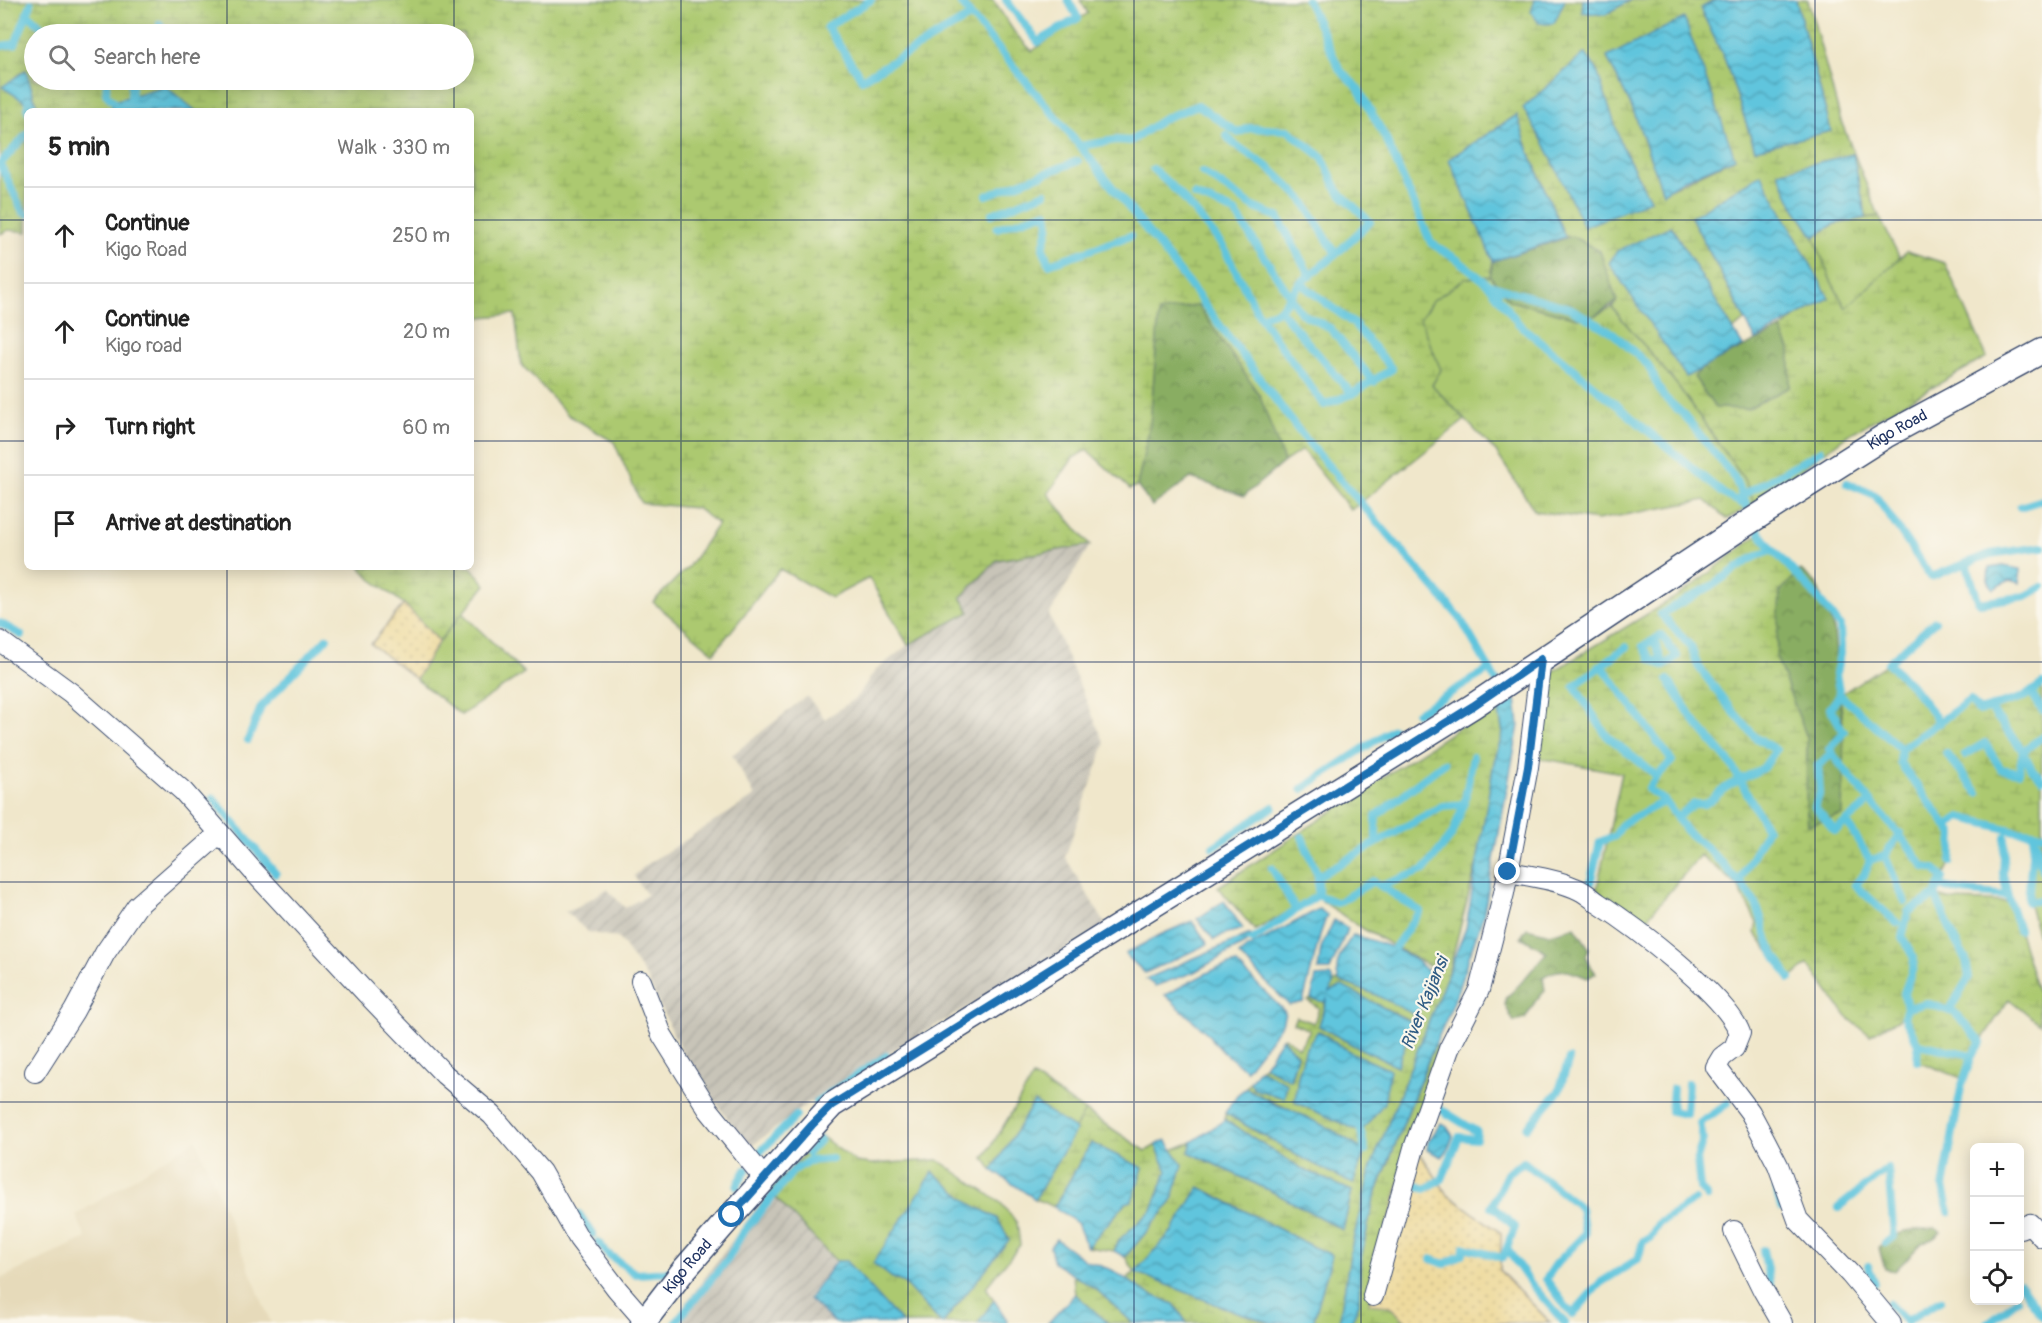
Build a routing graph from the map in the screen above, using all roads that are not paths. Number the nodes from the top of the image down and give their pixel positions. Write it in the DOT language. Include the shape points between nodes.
graph roads {
  1 [pos="2042,351"];
  2 [pos="0,641"];
  3 [pos="1541,659"];
  4 [pos="220,833"];
  5 [pos="1508,872"];
  6 [pos="641,981"];
  7 [pos="35,1072"];
  8 [pos="764,1178"];
  9 [pos="2024,1226"];
  10 [pos="1734,1231"];
  11 [pos="2042,1237"];
  12 [pos="1373,1296"];
  13 [pos="644,1322"];
  14 [pos="1782,1323"];
  15 [pos="1891,1323"];
  1 -- 3 [label="street, Kigo Road" via="1885,436"];
  2 -- 4 [label="street" via="71,693 170,778"];
  3 -- 5 [label="street" via="1528,767"];
  3 -- 8 [label="street, Kigo Road" via="1473,706 832,1105"];
  4 -- 7 [label="street" via="136,906"];
  4 -- 13 [label="street" via="445,1075 492,1115 541,1172 579,1239"];
  5 -- 12 [label="street" via="1479,990 1449,1049 1417,1138"];
  5 -- 15 [label="street" via="1576,888 1658,948 1703,986 1736,1023 1740,1033 1734,1048 1716,1067 1757,1125 1778,1165 1798,1220"];
  6 -- 8 [label="street" via="662,1035 708,1109"];
  8 -- 13 [label="street, Kigo Road" via="683,1270"];
  9 -- 11 [label="street" via="2030,1224"];
  10 -- 14 [label="street"];
}
